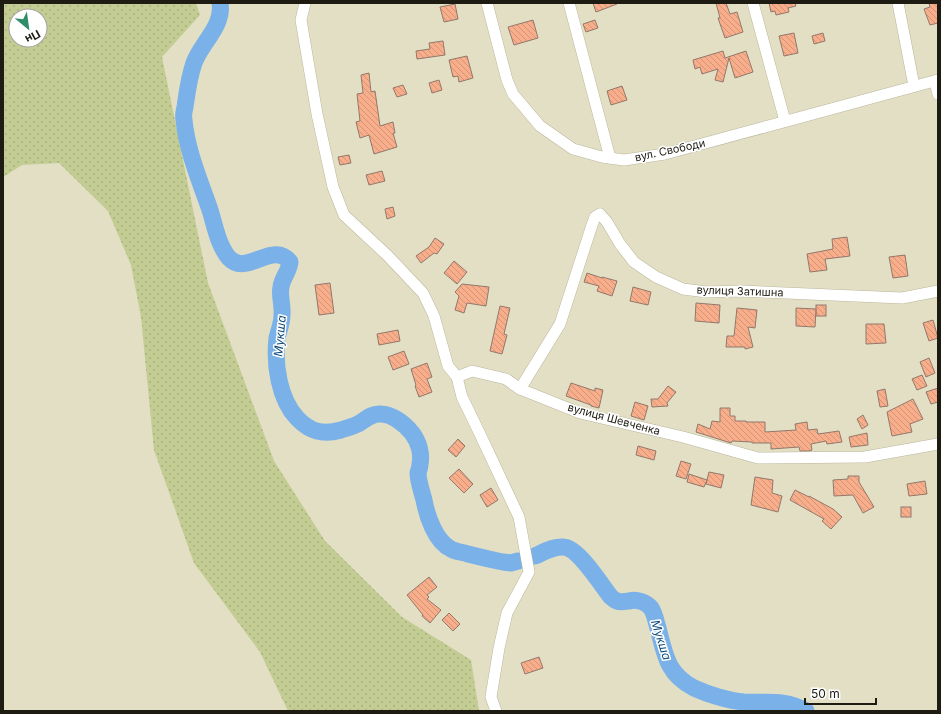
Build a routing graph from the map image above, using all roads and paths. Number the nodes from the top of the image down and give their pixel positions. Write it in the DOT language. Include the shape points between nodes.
graph roads {
  1 [pos="305,3"];
  2 [pos="487,3"];
  3 [pos="569,3"];
  4 [pos="753,3"];
  5 [pos="898,3"];
  6 [pos="936,81"];
  7 [pos="914,86"];
  8 [pos="938,94"];
  9 [pos="785,122"];
  10 [pos="610,158"];
  11 [pos="938,291"];
  12 [pos="457,377"];
  13 [pos="520,389"];
  14 [pos="938,444"];
  15 [pos="496,711"];
  1 -- 12 [label="street" via="301,20 333,187 344,214 423,293 434,316 448,366"];
  2 -- 10 [label="street, вул. Свободи" via="513,94 540,126 573,149"];
  3 -- 10 [label="street"];
  4 -- 9 [label="street"];
  5 -- 7 [label="street"];
  6 -- 7 [label="street, вул. Свободи"];
  6 -- 8 [label="street"];
  7 -- 9 [label="street, вул. Свободи"];
  9 -- 10 [label="street, вул. Свободи" via="664,154 624,160"];
  11 -- 13 [label="street, вулиця Затишна" via="902,298 683,289 656,277 634,262 600,214 595,217 592,225 560,324"];
  12 -- 13 [label="street, вулиця Шевченка" via="472,372 506,379"];
  12 -- 15 [label="street" via="462,397 519,518 529,572 508,613 499,648 491,696"];
  13 -- 14 [label="street, вулиця Шевченка" via="580,413 758,458 865,457"];
}
